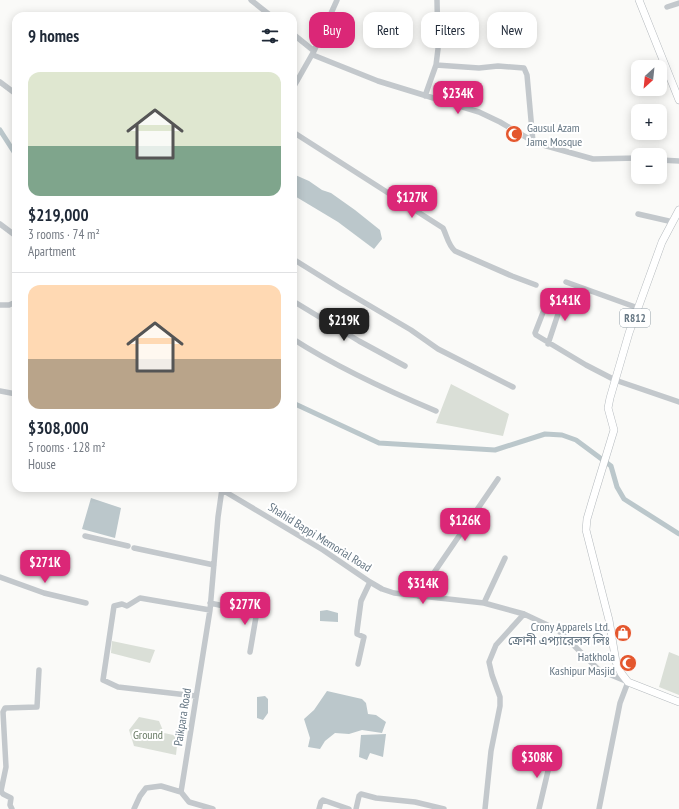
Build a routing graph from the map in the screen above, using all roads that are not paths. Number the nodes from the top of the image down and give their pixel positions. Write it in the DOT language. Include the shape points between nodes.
graph roads {
  1 [pos="251,0"];
  2 [pos="337,0"];
  3 [pos="437,0"];
  4 [pos="639,0"];
  5 [pos="679,3"];
  6 [pos="667,7"];
  7 [pos="266,12"];
  8 [pos="297,38"];
  9 [pos="313,53"];
  10 [pos="436,65"];
  11 [pos="297,81"];
  12 [pos="0,82"];
  13 [pos="12,91"];
  14 [pos="425,96"];
  15 [pos="679,100"];
  16 [pos="297,135"];
  17 [pos="533,142"];
  18 [pos="631,158"];
  19 [pos="667,161"];
  20 [pos="679,162"];
  21 [pos="679,210"];
  22 [pos="638,214"];
  23 [pos="673,222"];
  24 [pos="0,224"];
  25 [pos="12,233"];
  26 [pos="297,261"];
  27 [pos="566,282"];
  28 [pos="536,284"];
  29 [pos="562,296"];
  30 [pos="549,298"];
  31 [pos="297,303"];
  32 [pos="0,304"];
  33 [pos="12,304"];
  34 [pos="638,308"];
  35 [pos="297,342"];
  36 [pos="548,344"];
  37 [pos="405,366"];
  38 [pos="615,380"];
  39 [pos="513,387"];
  40 [pos="0,391"];
  41 [pos="12,393"];
  42 [pos="678,402"];
  43 [pos="436,411"];
  44 [pos="498,479"];
  45 [pos="221,492"];
  46 [pos="233,492"];
  47 [pos="85,536"];
  48 [pos="505,558"];
  49 [pos="214,565"];
  50 [pos="0,577"];
  51 [pos="370,582"];
  52 [pos="418,596"];
  53 [pos="484,602"];
  54 [pos="86,603"];
  55 [pos="258,604"];
  56 [pos="210,607"];
  57 [pos="256,613"];
  58 [pos="524,614"];
  59 [pos="250,652"];
  60 [pos="358,664"];
  61 [pos="39,670"];
  62 [pos="628,682"];
  63 [pos="196,696"];
  64 [pos="679,702"];
  65 [pos="552,754"];
  66 [pos="180,792"];
  67 [pos="12,809"];
  68 [pos="134,809"];
  69 [pos="213,809"];
  70 [pos="319,809"];
  71 [pos="349,809"];
  72 [pos="356,809"];
  73 [pos="444,809"];
  74 [pos="485,809"];
  75 [pos="539,809"];
  76 [pos="599,809"];
  1 -- 7 [label="street"];
  2 -- 9 [label="street"];
  3 -- 10 [label="street"];
  4 -- 15 [label="main road"];
  5 -- 6 [label="street"];
  8 -- 9 [label="street"];
  9 -- 11 [label="street"];
  9 -- 14 [label="street" via="378,81"];
  10 -- 14 [label="street"];
  10 -- 17 [label="street" via="524,68 527,75"];
  12 -- 13 [label="street"];
  14 -- 17 [label="street" via="479,112"];
  16 -- 28 [label="street" via="443,228 448,243 455,251"];
  17 -- 18 [label="street" via="593,159"];
  19 -- 20 [label="street"];
  21 -- 23 [label="main road, R812"];
  22 -- 23 [label="street"];
  23 -- 34 [label="main road, R812" via="662,242"];
  24 -- 25 [label="street"];
  26 -- 39 [label="street" via="438,349"];
  27 -- 34 [label="street"];
  29 -- 36 [label="street"];
  30 -- 36 [label="street" via="535,333"];
  31 -- 37 [label="street"];
  32 -- 33 [label="street"];
  34 -- 38 [label="main road, R812"];
  35 -- 43 [label="street" via="360,377"];
  36 -- 38 [label="street"];
  38 -- 42 [label="street"];
  38 -- 62 [label="main road, R812" via="608,408 614,430 587,519 586,530 609,620 616,662"];
  40 -- 41 [label="street"];
  44 -- 52 [label="street"];
  45 -- 49 [label="street, Paikpara Road"];
  46 -- 51 [label="street, Shahid Bappi Memorial Road"];
  47 -- 49 [label="street"];
  48 -- 53 [label="street"];
  49 -- 56 [label="street, Paikpara Road"];
  50 -- 54 [label="street" via="44,593"];
  51 -- 52 [label="street, Shahid Bappi Memorial Road" via="394,593"];
  51 -- 60 [label="street" via="362,596 357,634 363,635 364,639"];
  52 -- 53 [label="street, Shahid Bappi Memorial Road"];
  53 -- 58 [label="street, Shahid Bappi Memorial Road"];
  55 -- 57 [label="street"];
  56 -- 57 [label="street"];
  56 -- 63 [label="street, Paikpara Road"];
  56 -- 63 [label="street" via="140,598 127,606 114,606 103,680 118,687"];
  57 -- 59 [label="street"];
  58 -- 62 [label="street, Shahid Bappi Memorial Road" via="558,630 599,670"];
  58 -- 74 [label="street" via="496,645 489,662 500,697 500,706 491,752"];
  61 -- 67 [label="street" via="37,707 5,708 3,712 6,766 1,791 11,798"];
  62 -- 64 [label="main road"];
  62 -- 76 [label="street" via="620,703"];
  63 -- 66 [label="street, Paikpara Road"];
  65 -- 75 [label="street"];
  66 -- 68 [label="street" via="161,786 146,788"];
  66 -- 69 [label="street" via="188,802"];
  70 -- 71 [label="street" via="323,800"];
  72 -- 73 [label="street" via="361,794"];
}
